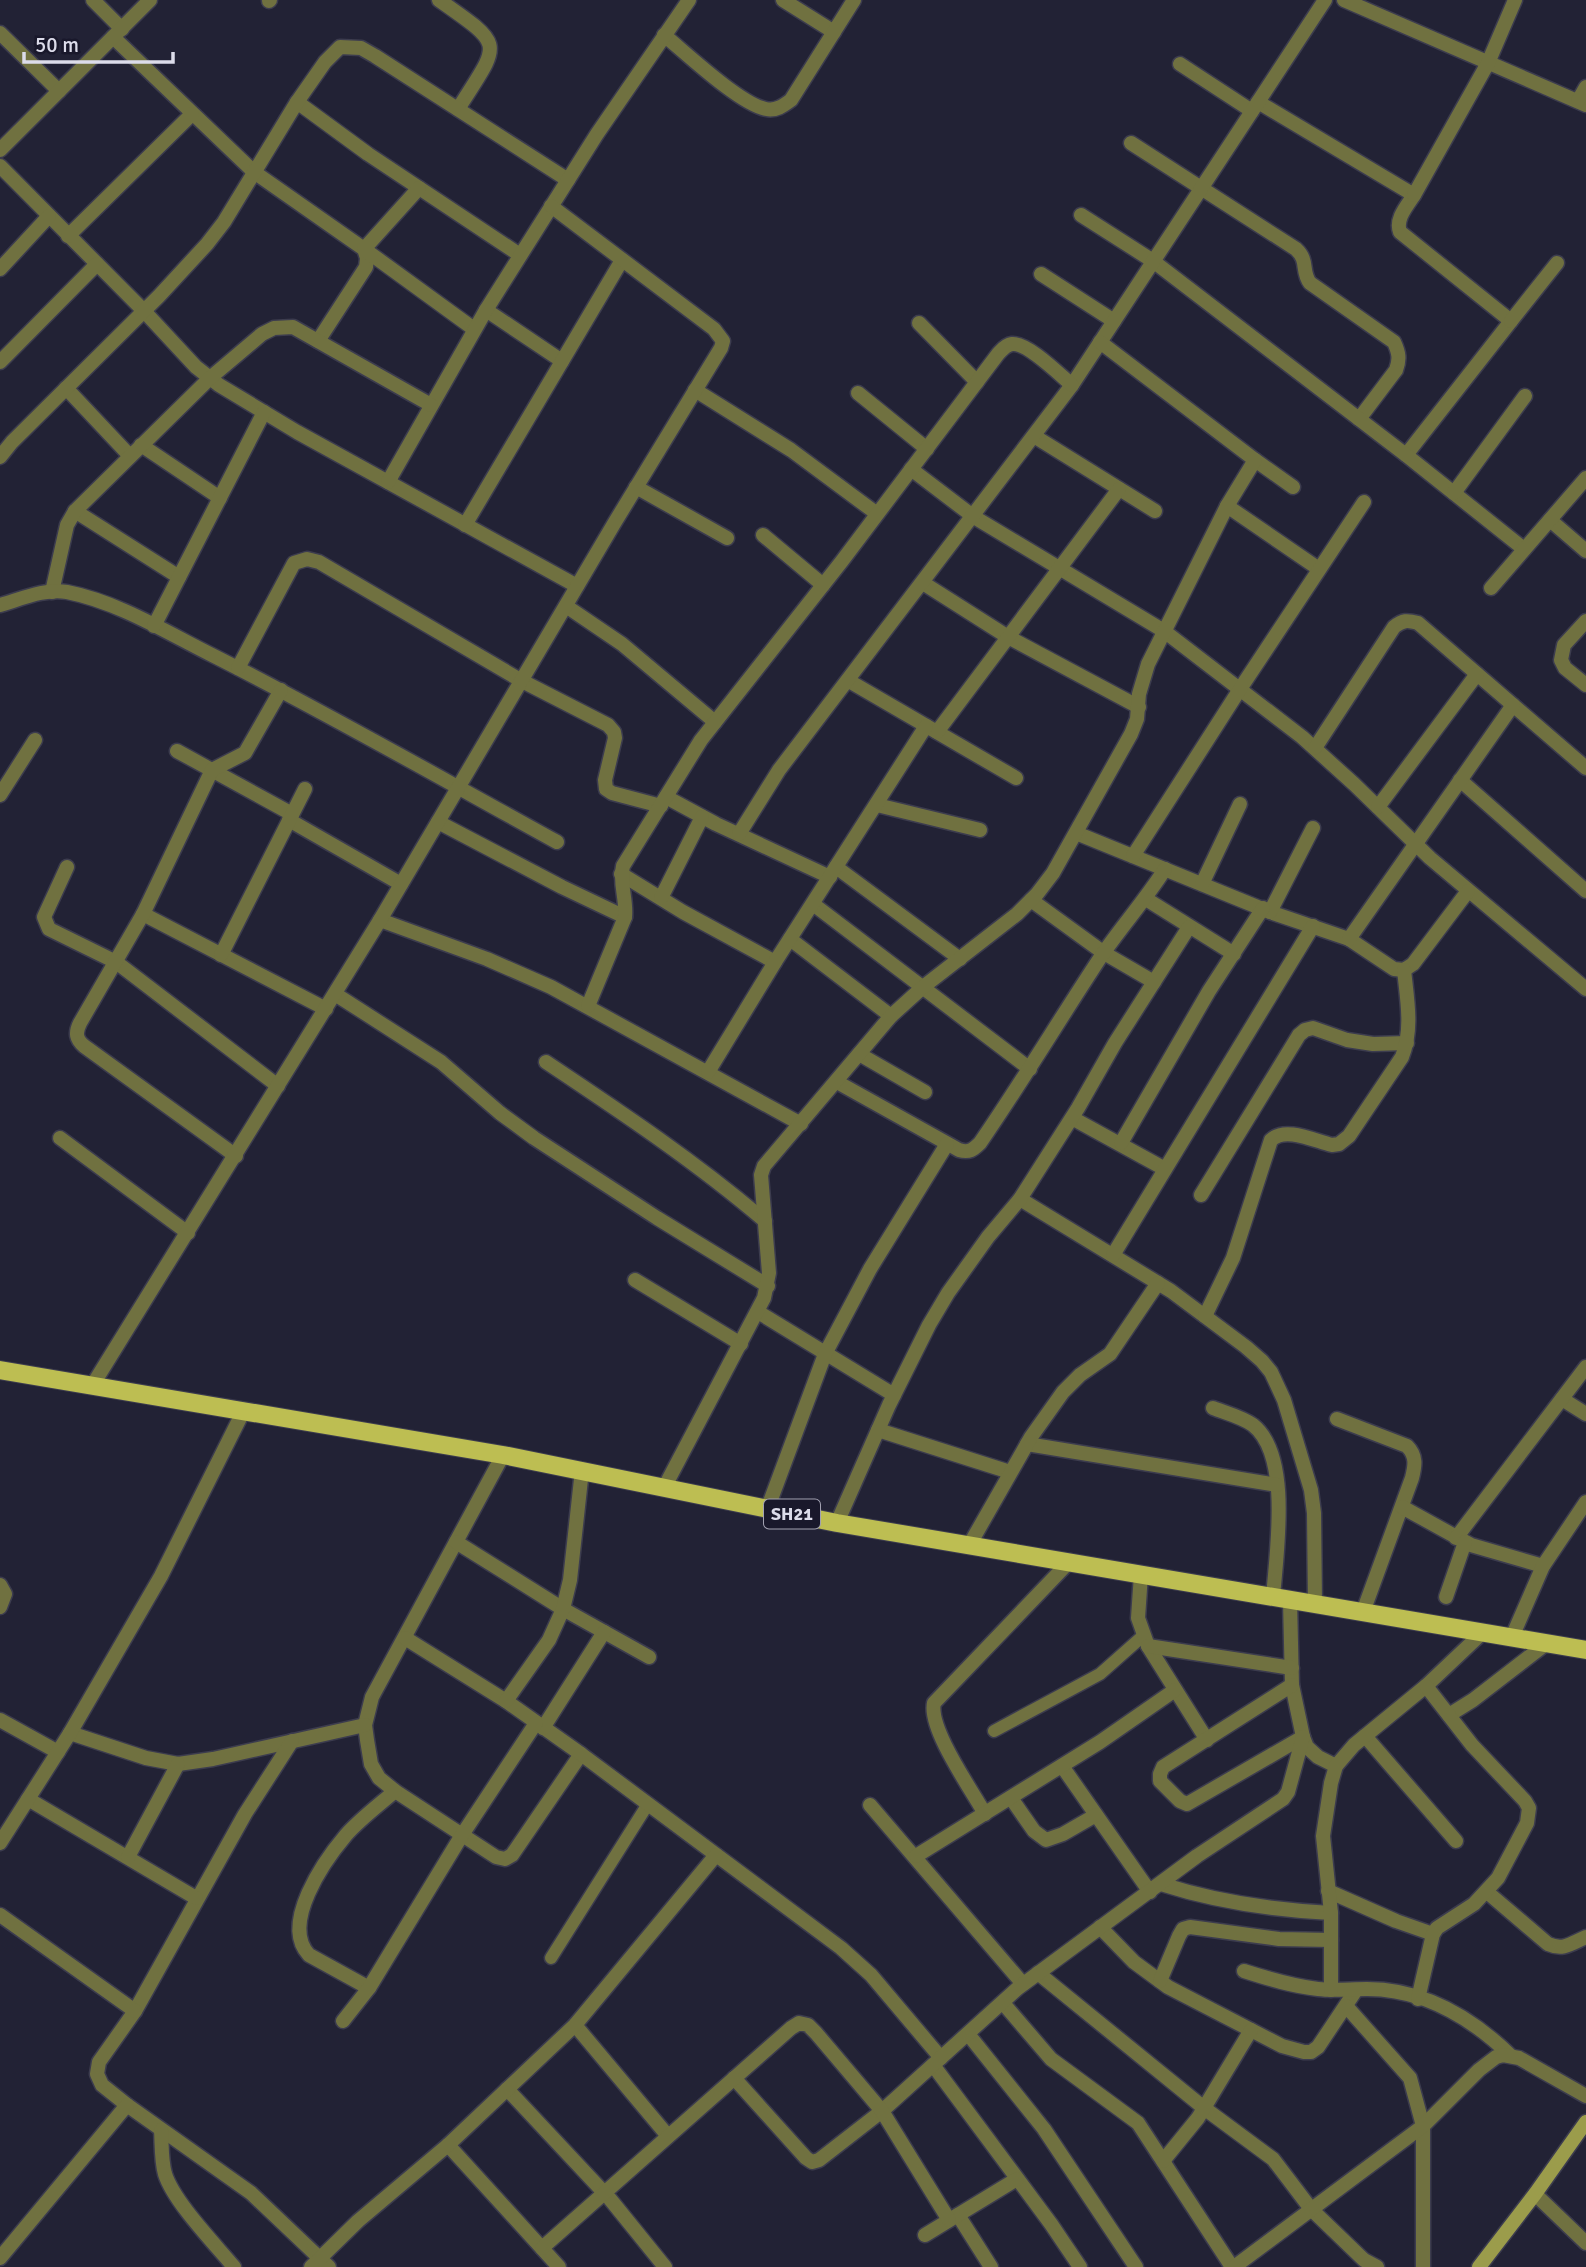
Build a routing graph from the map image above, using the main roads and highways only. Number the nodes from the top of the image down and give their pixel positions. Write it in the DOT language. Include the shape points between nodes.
graph roads {
  1 [pos="0,1370"];
  2 [pos="1586,1650"];
  1 -- 2 [label="main road, SH21" via="503,1455 837,1523"];
}
